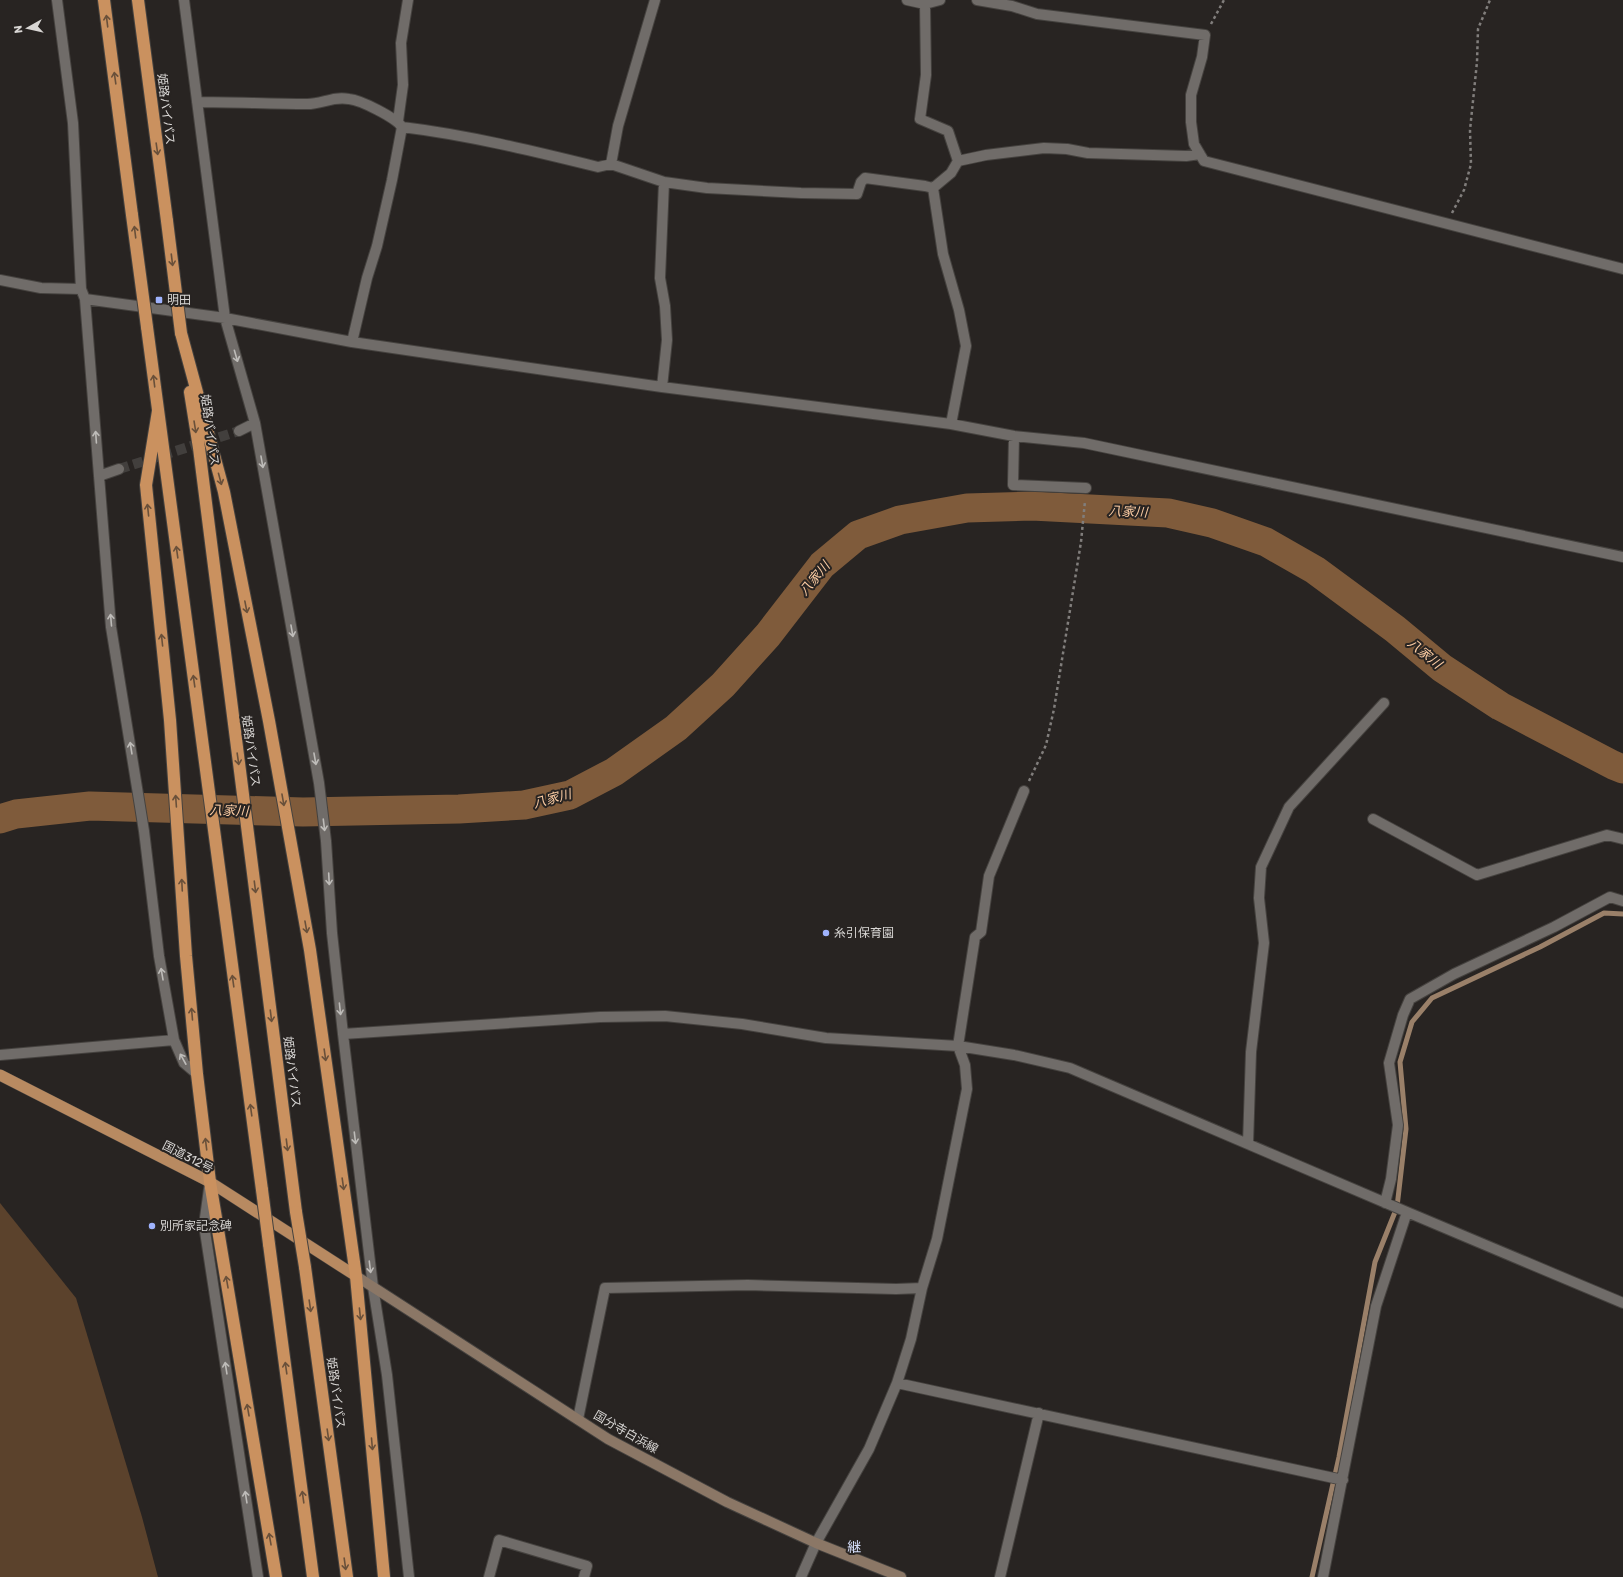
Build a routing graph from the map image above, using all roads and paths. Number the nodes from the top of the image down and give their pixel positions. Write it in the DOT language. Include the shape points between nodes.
graph roads {
  1 [pos="57,0"];
  2 [pos="104,0"];
  3 [pos="138,0"];
  4 [pos="184,0"];
  5 [pos="408,0"];
  6 [pos="655,0"];
  7 [pos="907,0"];
  8 [pos="940,0"];
  9 [pos="977,0"];
  10 [pos="1224,0"];
  11 [pos="1490,0"];
  12 [pos="925,4"];
  13 [pos="1205,35"];
  14 [pos="197,102"];
  15 [pos="400,124"];
  16 [pos="1200,154"];
  17 [pos="958,161"];
  18 [pos="611,164"];
  19 [pos="664,182"];
  20 [pos="933,188"];
  21 [pos="1446,223"];
  22 [pos="1623,269"];
  23 [pos="0,280"];
  24 [pos="82,288"];
  25 [pos="85,299"];
  26 [pos="225,318"];
  27 [pos="181,333"];
  28 [pos="352,342"];
  29 [pos="662,387"];
  30 [pos="158,411"];
  31 [pos="255,423"];
  32 [pos="951,424"];
  33 [pos="239,430"];
  34 [pos="1014,436"];
  35 [pos="119,469"];
  36 [pos="99,476"];
  37 [pos="1086,488"];
  38 [pos="1623,557"];
  39 [pos="1384,703"];
  40 [pos="1024,791"];
  41 [pos="1373,819"];
  42 [pos="1623,839"];
  43 [pos="1623,901"];
  44 [pos="343,1034"];
  45 [pos="174,1040"];
  46 [pos="958,1046"];
  47 [pos="0,1055"];
  48 [pos="197,1074"];
  49 [pos="0,1076"];
  50 [pos="1248,1144"];
  51 [pos="210,1182"];
  52 [pos="1385,1203"];
  53 [pos="1407,1212"];
  54 [pos="356,1276"];
  55 [pos="373,1288"];
  56 [pos="922,1288"];
  57 [pos="1623,1303"];
  58 [pos="897,1383"];
  59 [pos="1039,1413"];
  60 [pos="578,1419"];
  61 [pos="1343,1480"];
  62 [pos="816,1543"];
  63 [pos="258,1577"];
  64 [pos="276,1577"];
  65 [pos="313,1577"];
  66 [pos="347,1577"];
  67 [pos="384,1577"];
  68 [pos="409,1577"];
  69 [pos="489,1577"];
  70 [pos="584,1577"];
  71 [pos="801,1577"];
  72 [pos="901,1577"];
  73 [pos="1000,1577"];
  74 [pos="1323,1577"];
  1 -- 24 [label="street" via="73,123"];
  30 -- 2 [label="highway, one-way, bridge"];
  3 -- 27 [label="highway, 姫路バイパス, one-way, bridge"];
  4 -- 14 [label="street"];
  5 -- 15 [label="street" via="401,43 403,85"];
  6 -- 18 [label="street" via="618,126"];
  7 -- 12 [label="street"];
  8 -- 12 [label="street"];
  9 -- 13 [label="street" via="1012,6 1037,14"];
  10 -- 13 [label="path"];
  11 -- 21 [label="path" via="1478,29 1470,130 1471,164 1464,190"];
  12 -- 17 [label="street" via="926,75 920,119 948,131"];
  13 -- 16 [label="street" via="1202,57 1191,95 1194,144"];
  14 -- 15 [label="street" via="310,104 336,97 364,102"];
  14 -- 26 [label="street"];
  15 -- 18 [label="street" via="494,142 598,167"];
  15 -- 28 [label="street" via="392,180"];
  16 -- 17 [label="street" via="1186,156 1096,153 1044,148"];
  16 -- 21 [label="street" via="1204,162"];
  17 -- 20 [label="street" via="951,173"];
  18 -- 19 [label="street"];
  19 -- 20 [label="street" via="707,188 857,194 865,178"];
  19 -- 29 [label="street" via="660,278 667,340"];
  20 -- 32 [label="street" via="943,254 966,346"];
  21 -- 22 [label="street"];
  23 -- 24 [label="street" via="41,288"];
  24 -- 25 [label="street"];
  25 -- 26 [label="street"];
  36 -- 25 [label="street, one-way"];
  26 -- 28 [label="street"];
  26 -- 31 [label="street, one-way"];
  27 -- 54 [label="highway, one-way" via="224,492 292,847 310,950"];
  27 -- 66 [label="highway, 姫路バイパス, one-way, bridge" via="296,1212"];
  28 -- 29 [label="street"];
  29 -- 32 [label="street"];
  48 -- 30 [label="highway, one-way" via="170,720 146,485"];
  65 -- 30 [label="highway, one-way, bridge"];
  31 -- 33 [label="street"];
  31 -- 44 [label="street, one-way" via="319,783"];
  32 -- 34 [label="street"];
  34 -- 37 [label="street" via="1014,485"];
  34 -- 38 [label="street" via="1084,443"];
  35 -- 36 [label="street"];
  45 -- 36 [label="street, one-way" via="159,956 144,831 112,627"];
  37 -- 40 [label="path" via="1081,542 1054,709 1046,745"];
  39 -- 50 [label="street" via="1289,807 1261,867 1259,898 1264,943 1251,1052"];
  40 -- 46 [label="street" via="989,876 981,932 975,937"];
  41 -- 42 [label="street" via="1477,875 1607,835"];
  43 -- 52 [label="street" via="1610,897 1554,927 1454,974 1410,999 1389,1063 1398,1125 1392,1179"];
  44 -- 46 [label="street" via="600,1017 665,1016 742,1024 826,1038"];
  44 -- 55 [label="street, one-way"];
  45 -- 47 [label="street"];
  48 -- 45 [label="street, one-way" via="184,1063"];
  46 -- 50 [label="street" via="1070,1068"];
  46 -- 56 [label="street" via="965,1065 967,1089 937,1238"];
  51 -- 48 [label="highway, one-way"];
  49 -- 51 [label="highway, 国道312号"];
  50 -- 52 [label="street"];
  51 -- 54 [label="highway, 国道312号"];
  63 -- 51 [label="street, one-way" via="204,1225"];
  64 -- 51 [label="highway, one-way"];
  52 -- 53 [label="street"];
  53 -- 57 [label="street"];
  53 -- 61 [label="street" via="1376,1306"];
  54 -- 55 [label="main road, 国分寺白浜線"];
  54 -- 67 [label="highway, one-way"];
  55 -- 60 [label="main road, 国分寺白浜線"];
  55 -- 68 [label="street" via="387,1375"];
  56 -- 58 [label="street" via="911,1339"];
  56 -- 60 [label="street" via="748,1285 605,1288"];
  58 -- 59 [label="street"];
  58 -- 62 [label="street" via="869,1449"];
  59 -- 61 [label="street"];
  59 -- 73 [label="street"];
  60 -- 62 [label="main road, 国分寺白浜線" via="608,1439 727,1502"];
  61 -- 74 [label="street"];
  62 -- 71 [label="street"];
  62 -- 72 [label="main road, 国分寺白浜線"];
  69 -- 70 [label="street" via="499,1540 587,1566"];
}
